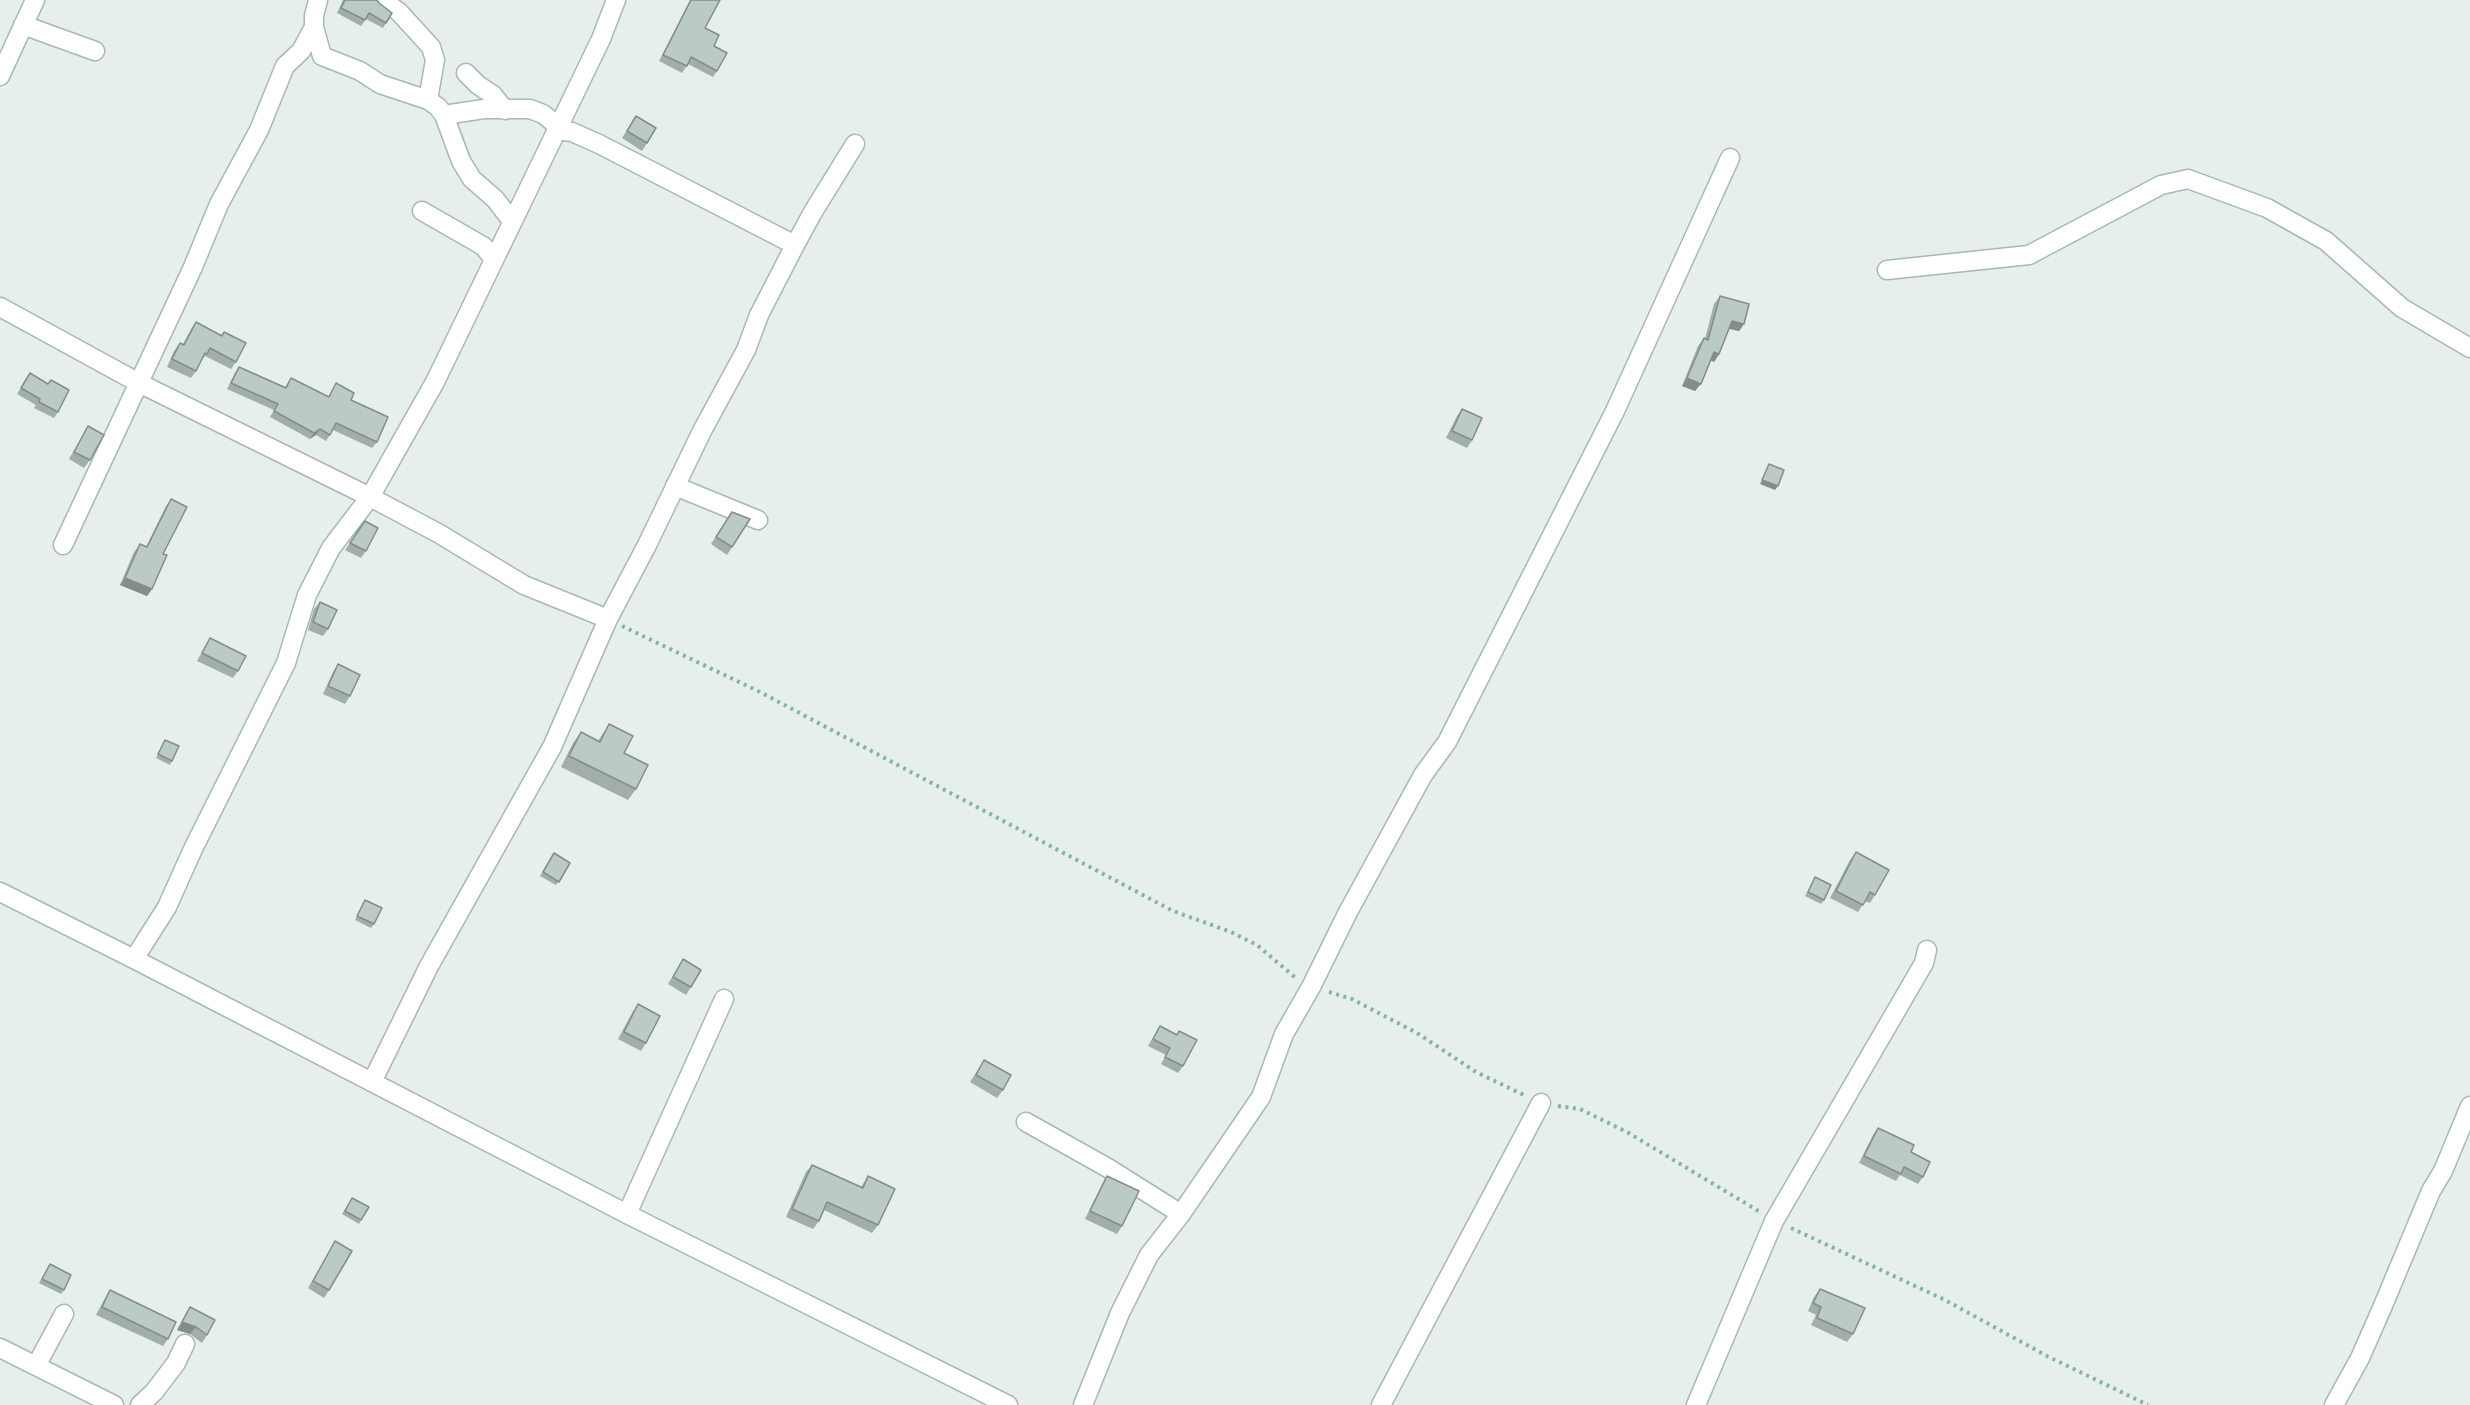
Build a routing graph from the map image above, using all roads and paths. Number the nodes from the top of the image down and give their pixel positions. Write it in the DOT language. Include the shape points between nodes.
graph roads {
  1 [pos="35,0"];
  2 [pos="318,0"];
  3 [pos="382,0"];
  4 [pos="616,0"];
  5 [pos="23,24"];
  6 [pos="314,27"];
  7 [pos="95,51"];
  8 [pos="466,74"];
  9 [pos="0,76"];
  10 [pos="428,100"];
  11 [pos="505,110"];
  12 [pos="444,115"];
  13 [pos="557,128"];
  14 [pos="855,144"];
  15 [pos="1730,158"];
  16 [pos="422,210"];
  17 [pos="512,220"];
  18 [pos="795,245"];
  19 [pos="494,259"];
  20 [pos="1887,270"];
  21 [pos="0,308"];
  22 [pos="2470,348"];
  23 [pos="139,383"];
  24 [pos="675,486"];
  25 [pos="370,497"];
  26 [pos="758,520"];
  27 [pos="63,545"];
  28 [pos="608,619"];
  29 [pos="0,892"];
  30 [pos="1927,950"];
  31 [pos="134,959"];
  32 [pos="1311,987"];
  33 [pos="724,999"];
  34 [pos="372,1082"];
  35 [pos="1541,1103"];
  36 [pos="2470,1106"];
  37 [pos="1026,1122"];
  38 [pos="627,1214"];
  39 [pos="1181,1214"];
  40 [pos="1774,1221"];
  41 [pos="64,1314"];
  42 [pos="185,1344"];
  43 [pos="0,1348"];
  44 [pos="36,1366"];
  45 [pos="114,1405"];
  46 [pos="140,1405"];
  47 [pos="1008,1405"];
  48 [pos="1083,1405"];
  49 [pos="1381,1405"];
  50 [pos="1696,1405"];
  51 [pos="2148,1405"];
  52 [pos="2334,1405"];
  1 -- 5 [label="street"];
  2 -- 6 [label="street"];
  3 -- 10 [label="street" via="399,12 431,47 435,60"];
  4 -- 13 [label="street"];
  5 -- 7 [label="street"];
  5 -- 9 [label="street"];
  6 -- 10 [label="street" via="322,56 360,71 380,84"];
  6 -- 23 [label="street" via="301,51 285,66 259,130 219,204"];
  8 -- 11 [label="street" via="493,94"];
  10 -- 12 [label="street"];
  11 -- 12 [label="street"];
  11 -- 13 [label="street" via="530,109 543,114"];
  12 -- 17 [label="street" via="472,179"];
  13 -- 17 [label="street"];
  13 -- 18 [label="street" via="599,144"];
  14 -- 18 [label="street"];
  15 -- 32 [label="street" via="1616,411 1447,742 1423,775"];
  16 -- 19 [label="street" via="483,246"];
  17 -- 19 [label="street"];
  18 -- 24 [label="street"];
  19 -- 25 [label="street" via="435,382"];
  20 -- 22 [label="street" via="2029,255 2161,185 2188,179 2268,208 2326,241 2402,308"];
  21 -- 23 [label="street"];
  23 -- 25 [label="street"];
  23 -- 27 [label="street"];
  24 -- 26 [label="street"];
  24 -- 28 [label="street"];
  25 -- 28 [label="street" via="524,585"];
  25 -- 31 [label="street" via="326,558 307,595 286,663 167,907"];
  28 -- 32 [label="path" via="760,692 1173,911 1257,945 1294,978"];
  28 -- 34 [label="street" via="552,747 429,966"];
  29 -- 31 [label="street"];
  30 -- 40 [label="street" via="1924,963"];
  31 -- 34 [label="street"];
  32 -- 35 [label="path" via="1352,999 1417,1033 1476,1072"];
  32 -- 39 [label="street" via="1284,1034 1261,1097"];
  33 -- 38 [label="street"];
  34 -- 38 [label="street"];
  35 -- 40 [label="path" via="1580,1109 1628,1132"];
  35 -- 49 [label="street"];
  36 -- 52 [label="street" via="2360,1358"];
  37 -- 39 [label="street"];
  38 -- 47 [label="street"];
  39 -- 48 [label="street" via="1149,1255 1120,1313"];
  40 -- 50 [label="street"];
  40 -- 51 [label="path" via="1945,1300"];
  41 -- 44 [label="street"];
  42 -- 46 [label="street" via="176,1363"];
  43 -- 44 [label="street"];
  44 -- 45 [label="street"];
}
